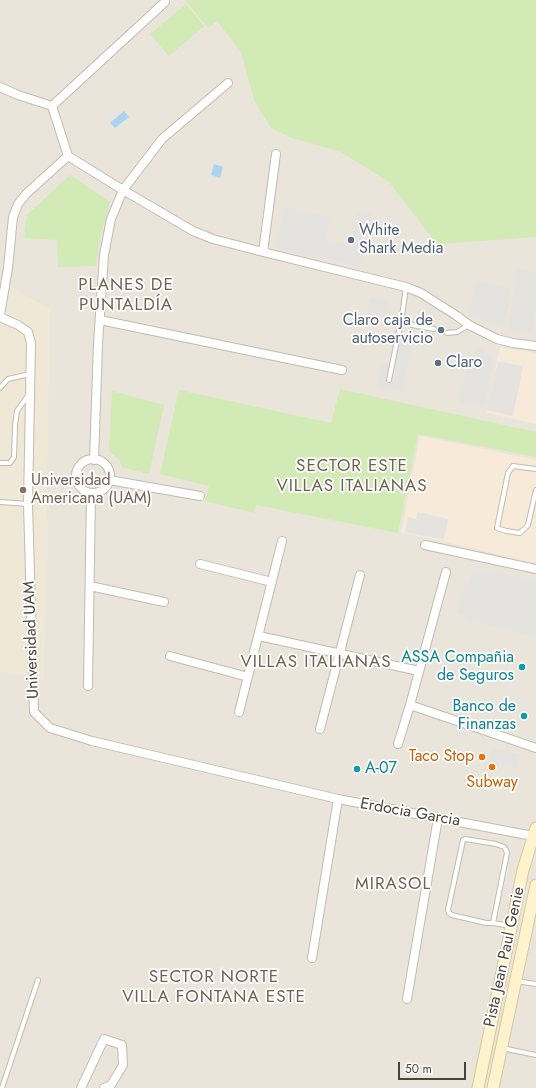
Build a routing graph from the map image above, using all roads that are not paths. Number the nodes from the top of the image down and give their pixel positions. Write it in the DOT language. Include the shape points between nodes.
graph roads {
  1 [pos="165,2"];
  2 [pos="228,83"];
  3 [pos="0,87"];
  4 [pos="52,106"];
  5 [pos="276,154"];
  6 [pos="68,156"];
  7 [pos="123,190"];
  8 [pos="263,252"];
  9 [pos="406,287"];
  10 [pos="0,316"];
  11 [pos="402,316"];
  12 [pos="100,320"];
  13 [pos="469,325"];
  14 [pos="434,329"];
  15 [pos="447,332"];
  16 [pos="536,346"];
  17 [pos="342,370"];
  18 [pos="30,374"];
  19 [pos="389,380"];
  20 [pos="0,388"];
  21 [pos="29,394"];
  22 [pos="94,460"];
  23 [pos="0,463"];
  24 [pos="536,469"];
  25 [pos="109,480"];
  26 [pos="536,490"];
  27 [pos="91,493"];
  28 [pos="200,496"];
  29 [pos="0,502"];
  30 [pos="28,504"];
  31 [pos="282,541"];
  32 [pos="425,545"];
  33 [pos="200,564"];
  34 [pos="536,569"];
  35 [pos="446,572"];
  36 [pos="360,575"];
  37 [pos="272,582"];
  38 [pos="90,586"];
  39 [pos="164,602"];
  40 [pos="259,636"];
  41 [pos="339,654"];
  42 [pos="170,656"];
  43 [pos="419,671"];
  44 [pos="248,677"];
  45 [pos="88,686"];
  46 [pos="410,705"];
  47 [pos="239,712"];
  48 [pos="320,729"];
  49 [pos="398,744"];
  50 [pos="536,748"];
  51 [pos="288,786"];
  52 [pos="338,799"];
  53 [pos="438,818"];
  54 [pos="535,832"];
  55 [pos="536,885"];
  56 [pos="533,915"];
  57 [pos="493,923"];
  58 [pos="512,926"];
  59 [pos="312,958"];
  60 [pos="38,980"];
  61 [pos="516,980"];
  62 [pos="536,984"];
  63 [pos="407,999"];
  64 [pos="502,1048"];
  65 [pos="536,1055"];
  66 [pos="2,1088"];
  67 [pos="82,1088"];
  68 [pos="104,1088"];
  69 [pos="478,1088"];
  70 [pos="493,1088"];
  1 -- 4 [label="street"];
  2 -- 7 [label="street" via="162,139"];
  3 -- 4 [label="street"];
  4 -- 6 [label="street"];
  5 -- 8 [label="street"];
  6 -- 7 [label="street"];
  6 -- 10 [label="street" via="18,204 13,217"];
  7 -- 8 [label="street" via="193,231"];
  7 -- 12 [label="street" via="111,219 104,255"];
  8 -- 9 [label="street"];
  9 -- 11 [label="lane"];
  9 -- 13 [label="street" via="421,293"];
  10 -- 18 [label="street, Universidad UAM" via="28,332 31,342"];
  11 -- 14 [label="lane" via="412,325"];
  11 -- 19 [label="lane"];
  12 -- 17 [label="street"];
  12 -- 22 [label="street"];
  13 -- 15 [label="lane" via="457,332"];
  13 -- 16 [label="street" via="497,339"];
  18 -- 20 [label="lane" via="8,379"];
  18 -- 21 [label="street, Universidad UAM"];
  21 -- 23 [label="lane" via="17,411 14,457 10,463"];
  21 -- 30 [label="street, Universidad UAM"];
  22 -- 25 [label="street" via="100,461 108,468"];
  22 -- 27 [label="street" via="83,463 76,478 81,488"];
  24 -- 26 [label="lane" via="514,466 508,473 496,528 520,533 528,525"];
  25 -- 27 [label="street" via="106,487 99,492"];
  25 -- 28 [label="street"];
  27 -- 38 [label="street"];
  29 -- 30 [label="lane"];
  30 -- 51 [label="street, Universidad UAM" via="34,712 50,728 92,741"];
  31 -- 37 [label="street"];
  32 -- 34 [label="street"];
  33 -- 37 [label="street"];
  35 -- 43 [label="street"];
  36 -- 41 [label="street"];
  37 -- 40 [label="street"];
  38 -- 39 [label="street"];
  38 -- 45 [label="street"];
  40 -- 41 [label="street"];
  40 -- 44 [label="street"];
  41 -- 43 [label="street"];
  41 -- 48 [label="street"];
  42 -- 44 [label="street"];
  43 -- 46 [label="street"];
  44 -- 47 [label="street"];
  46 -- 49 [label="street"];
  46 -- 50 [label="street"];
  51 -- 52 [label="street, Erdocia Garcia"];
  52 -- 53 [label="street, Erdocia Garcia"];
  52 -- 59 [label="street"];
  53 -- 54 [label="street, Erdocia Garcia"];
  53 -- 63 [label="street"];
  54 -- 58 [label="main road, Pista Jean Paul Genie"];
  55 -- 56 [label="main road, Pista Jean Paul Genie"];
  56 -- 61 [label="main road, Pista Jean Paul Genie"];
  57 -- 57 [label="lane" via="506,850 500,845 462,840 449,913"];
  57 -- 58 [label="lane"];
  58 -- 69 [label="main road, Pista Jean Paul Genie"];
  60 -- 66 [label="lane"];
  61 -- 62 [label="lane"];
  61 -- 64 [label="main road, Pista Jean Paul Genie"];
  64 -- 65 [label="lane"];
  64 -- 70 [label="main road, Pista Jean Paul Genie"];
  67 -- 68 [label="street" via="104,1039 122,1045 123,1065 111,1084"];
}
